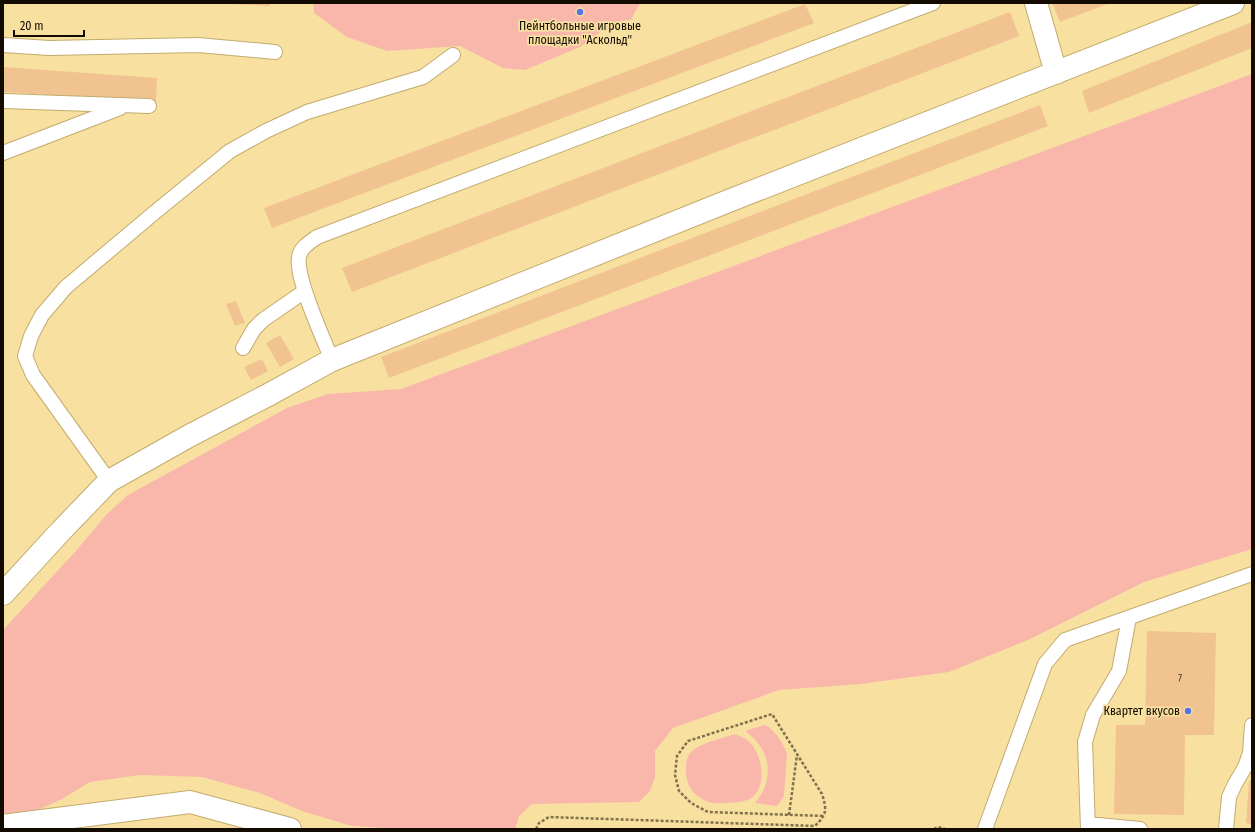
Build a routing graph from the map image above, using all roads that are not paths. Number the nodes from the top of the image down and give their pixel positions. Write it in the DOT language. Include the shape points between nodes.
graph roads {
  1 [pos="933,3"];
  2 [pos="1036,3"];
  3 [pos="1233,3"];
  4 [pos="3,45"];
  5 [pos="275,52"];
  6 [pos="453,55"];
  7 [pos="1056,73"];
  8 [pos="3,101"];
  9 [pos="126,106"];
  10 [pos="149,106"];
  11 [pos="3,153"];
  12 [pos="306,291"];
  13 [pos="243,348"];
  14 [pos="332,360"];
  15 [pos="109,482"];
  16 [pos="1252,574"];
  17 [pos="3,594"];
  18 [pos="1129,618"];
  19 [pos="1252,725"];
  20 [pos="3,826"];
  21 [pos="1088,827"];
  22 [pos="290,829"];
  23 [pos="985,829"];
  24 [pos="1140,829"];
  25 [pos="1226,829"];
  1 -- 12 [label="lane" via="317,237 305,246 299,256 299,273"];
  2 -- 7 [label="street"];
  3 -- 7 [label="street"];
  4 -- 5 [label="lane" via="49,48 198,46"];
  6 -- 15 [label="lane" via="423,77 307,112 230,151 66,287 42,315 31,336 25,356 27,362 33,376"];
  7 -- 14 [label="street"];
  8 -- 9 [label="lane"];
  9 -- 10 [label="lane"];
  9 -- 11 [label="lane"];
  12 -- 13 [label="lane" via="263,320 254,329"];
  12 -- 14 [label="lane"];
  14 -- 15 [label="street"];
  15 -- 17 [label="street"];
  16 -- 18 [label="lane"];
  18 -- 21 [label="lane" via="1119,671 1092,715 1085,742"];
  18 -- 23 [label="lane" via="1065,640 1045,664"];
  19 -- 25 [label="lane" via="1250,753 1229,797"];
  20 -- 22 [label="street" via="190,802"];
  21 -- 24 [label="lane"];
}
